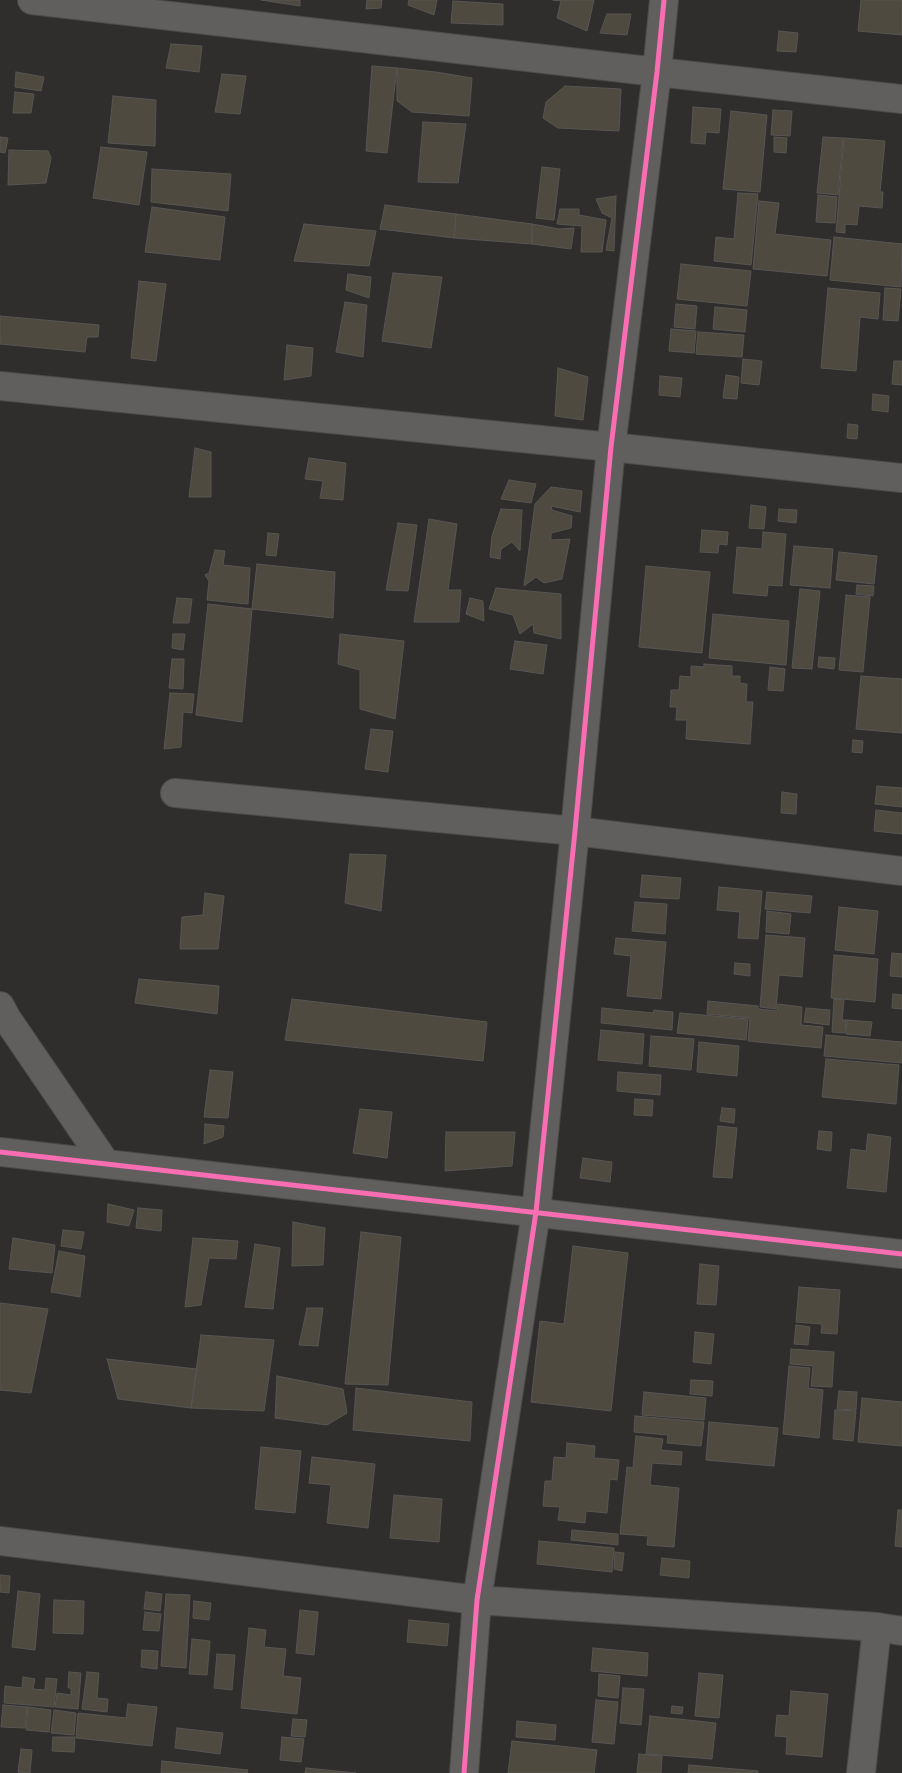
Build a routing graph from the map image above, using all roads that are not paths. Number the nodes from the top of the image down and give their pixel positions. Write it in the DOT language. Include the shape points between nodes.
graph roads {
  1 [pos="32,0"];
  2 [pos="664,0"];
  3 [pos="657,72"];
  4 [pos="902,99"];
  5 [pos="0,386"];
  6 [pos="611,446"];
  7 [pos="902,478"];
  8 [pos="175,793"];
  9 [pos="576,831"];
  10 [pos="902,871"];
  11 [pos="0,1006"];
  12 [pos="0,1152"];
  13 [pos="106,1164"];
  14 [pos="536,1212"];
  15 [pos="902,1254"];
  16 [pos="0,1541"];
  17 [pos="477,1600"];
  18 [pos="890,1629"];
  19 [pos="464,1773"];
  20 [pos="861,1773"];
  1 -- 3 [label="street"];
  2 -- 3 [label="street"];
  3 -- 4 [label="street"];
  3 -- 6 [label="street"];
  5 -- 6 [label="street"];
  6 -- 7 [label="street"];
  6 -- 9 [label="street"];
  8 -- 9 [label="street"];
  9 -- 10 [label="street"];
  9 -- 14 [label="street"];
  11 -- 13 [label="street"];
  12 -- 13 [label="street"];
  13 -- 14 [label="street"];
  14 -- 15 [label="street"];
  14 -- 17 [label="street"];
  16 -- 17 [label="street"];
  17 -- 18 [label="street"];
  17 -- 19 [label="street"];
  18 -- 20 [label="street"];
}
